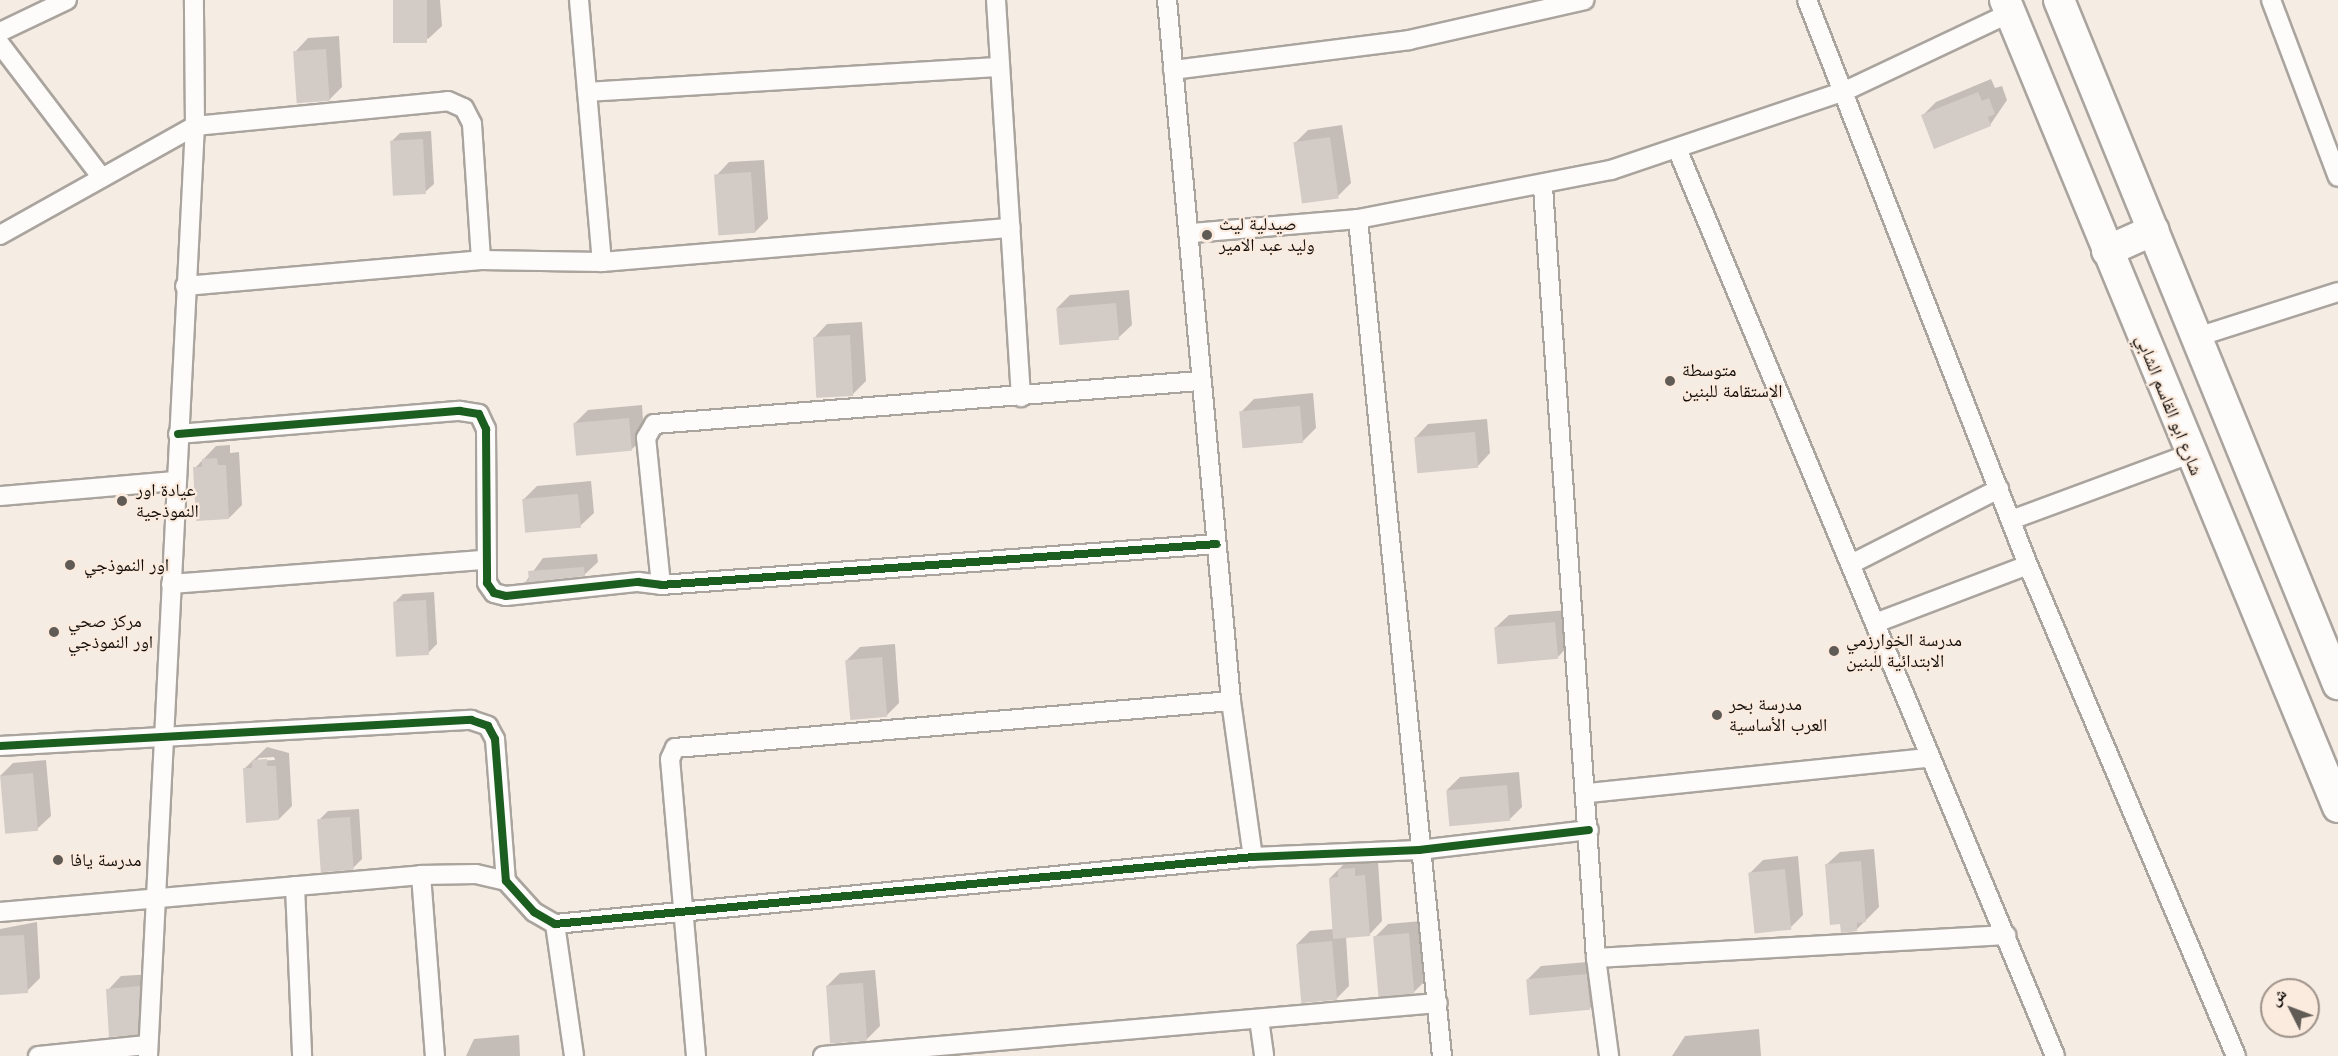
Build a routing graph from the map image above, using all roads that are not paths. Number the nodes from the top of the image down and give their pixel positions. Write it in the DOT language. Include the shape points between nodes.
graph roads {
  1 [pos="67,0"];
  2 [pos="194,0"];
  3 [pos="579,0"];
  4 [pos="996,0"];
  5 [pos="1167,0"];
  6 [pos="1585,0"];
  7 [pos="1807,0"];
  8 [pos="2059,0"];
  9 [pos="2271,0"];
  10 [pos="2008,7"];
  11 [pos="0,32"];
  12 [pos="0,44"];
  13 [pos="996,67"];
  14 [pos="1173,70"];
  15 [pos="1845,91"];
  16 [pos="587,92"];
  17 [pos="195,126"];
  18 [pos="1678,151"];
  19 [pos="2338,177"];
  20 [pos="102,178"];
  21 [pos="1543,187"];
  22 [pos="1358,219"];
  23 [pos="1011,228"];
  24 [pos="2154,230"];
  25 [pos="1192,233"];
  26 [pos="0,236"];
  27 [pos="2107,251"];
  28 [pos="481,260"];
  29 [pos="602,262"];
  30 [pos="185,286"];
  31 [pos="2338,292"];
  32 [pos="2197,337"];
  33 [pos="1199,381"];
  34 [pos="1021,398"];
  35 [pos="178,434"];
  36 [pos="2189,454"];
  37 [pos="174,481"];
  38 [pos="1999,489"];
  39 [pos="0,496"];
  40 [pos="2011,520"];
  41 [pos="1216,544"];
  42 [pos="485,560"];
  43 [pos="1853,563"];
  44 [pos="2028,565"];
  45 [pos="171,584"];
  46 [pos="661,585"];
  47 [pos="1878,622"];
  48 [pos="2338,684"];
  49 [pos="1231,701"];
  50 [pos="165,738"];
  51 [pos="0,746"];
  52 [pos="1928,758"];
  53 [pos="1588,793"];
  54 [pos="2338,807"];
  55 [pos="1589,830"];
  56 [pos="1419,850"];
  57 [pos="1253,857"];
  58 [pos="421,875"];
  59 [pos="506,881"];
  60 [pos="295,886"];
  61 [pos="154,902"];
  62 [pos="0,912"];
  63 [pos="685,912"];
  64 [pos="555,924"];
  65 [pos="2006,935"];
  66 [pos="1596,958"];
  67 [pos="1438,1003"];
  68 [pos="1259,1018"];
  69 [pos="147,1051"];
  70 [pos="38,1056"];
  71 [pos="302,1056"];
  72 [pos="435,1056"];
  73 [pos="574,1056"];
  74 [pos="696,1056"];
  75 [pos="823,1056"];
  76 [pos="1264,1056"];
  77 [pos="1442,1056"];
  78 [pos="1609,1056"];
  79 [pos="2055,1056"];
  80 [pos="2236,1056"];
  1 -- 11 [label="street"];
  2 -- 17 [label="street"];
  3 -- 16 [label="street"];
  4 -- 13 [label="street"];
  5 -- 14 [label="street"];
  6 -- 14 [label="street" via="1409,40"];
  7 -- 15 [label="street"];
  8 -- 24 [label="main road"];
  9 -- 19 [label="street"];
  10 -- 15 [label="street"];
  10 -- 27 [label="main road, شارع ابو القاسم الشابي"];
  12 -- 20 [label="street"];
  13 -- 16 [label="street"];
  13 -- 23 [label="street"];
  14 -- 25 [label="street"];
  15 -- 18 [label="street"];
  15 -- 38 [label="street"];
  16 -- 29 [label="street"];
  17 -- 20 [label="street"];
  17 -- 28 [label="street" via="448,101 464,108 472,124"];
  17 -- 30 [label="street"];
  18 -- 21 [label="street"];
  18 -- 43 [label="street"];
  20 -- 26 [label="street"];
  21 -- 22 [label="street"];
  21 -- 53 [label="street"];
  22 -- 25 [label="street"];
  22 -- 56 [label="street"];
  23 -- 29 [label="street"];
  23 -- 34 [label="street"];
  24 -- 27 [label="main road"];
  24 -- 32 [label="main road"];
  25 -- 33 [label="street"];
  27 -- 36 [label="main road, شارع ابو القاسم الشابي"];
  28 -- 29 [label="street"];
  28 -- 30 [label="street"];
  30 -- 35 [label="street"];
  31 -- 32 [label="street"];
  32 -- 48 [label="main road"];
  33 -- 34 [label="street"];
  33 -- 41 [label="street"];
  34 -- 46 [label="street" via="654,424 646,438"];
  35 -- 37 [label="street"];
  35 -- 42 [label="street" via="460,411 479,414 486,429"];
  36 -- 40 [label="street"];
  36 -- 54 [label="main road, شارع ابو القاسم الشابي"];
  37 -- 39 [label="street"];
  37 -- 45 [label="street"];
  38 -- 40 [label="street"];
  38 -- 43 [label="street"];
  40 -- 44 [label="street"];
  41 -- 46 [label="street"];
  41 -- 49 [label="street"];
  42 -- 45 [label="street"];
  42 -- 46 [label="street" via="487,583 494,593 506,596 638,582"];
  43 -- 47 [label="street"];
  44 -- 47 [label="street"];
  44 -- 80 [label="street"];
  45 -- 50 [label="street"];
  47 -- 52 [label="street"];
  49 -- 57 [label="street"];
  49 -- 63 [label="street" via="688,743 675,748 670,759"];
  50 -- 51 [label="street"];
  50 -- 59 [label="street" via="471,720 488,726 495,739"];
  50 -- 61 [label="street"];
  52 -- 53 [label="street"];
  52 -- 65 [label="street"];
  53 -- 55 [label="street"];
  55 -- 56 [label="street"];
  55 -- 66 [label="street"];
  56 -- 57 [label="street"];
  56 -- 67 [label="street"];
  57 -- 63 [label="street"];
  58 -- 59 [label="street" via="476,874"];
  58 -- 60 [label="street"];
  58 -- 72 [label="street"];
  59 -- 64 [label="street" via="534,912"];
  60 -- 61 [label="street"];
  60 -- 71 [label="street"];
  61 -- 62 [label="street"];
  61 -- 69 [label="street"];
  63 -- 64 [label="street"];
  63 -- 74 [label="street"];
  64 -- 73 [label="street"];
  65 -- 66 [label="street"];
  65 -- 79 [label="street"];
  66 -- 78 [label="street"];
  67 -- 68 [label="street"];
  67 -- 77 [label="street"];
  68 -- 75 [label="street"];
  68 -- 76 [label="street"];
  69 -- 70 [label="street"];
}
